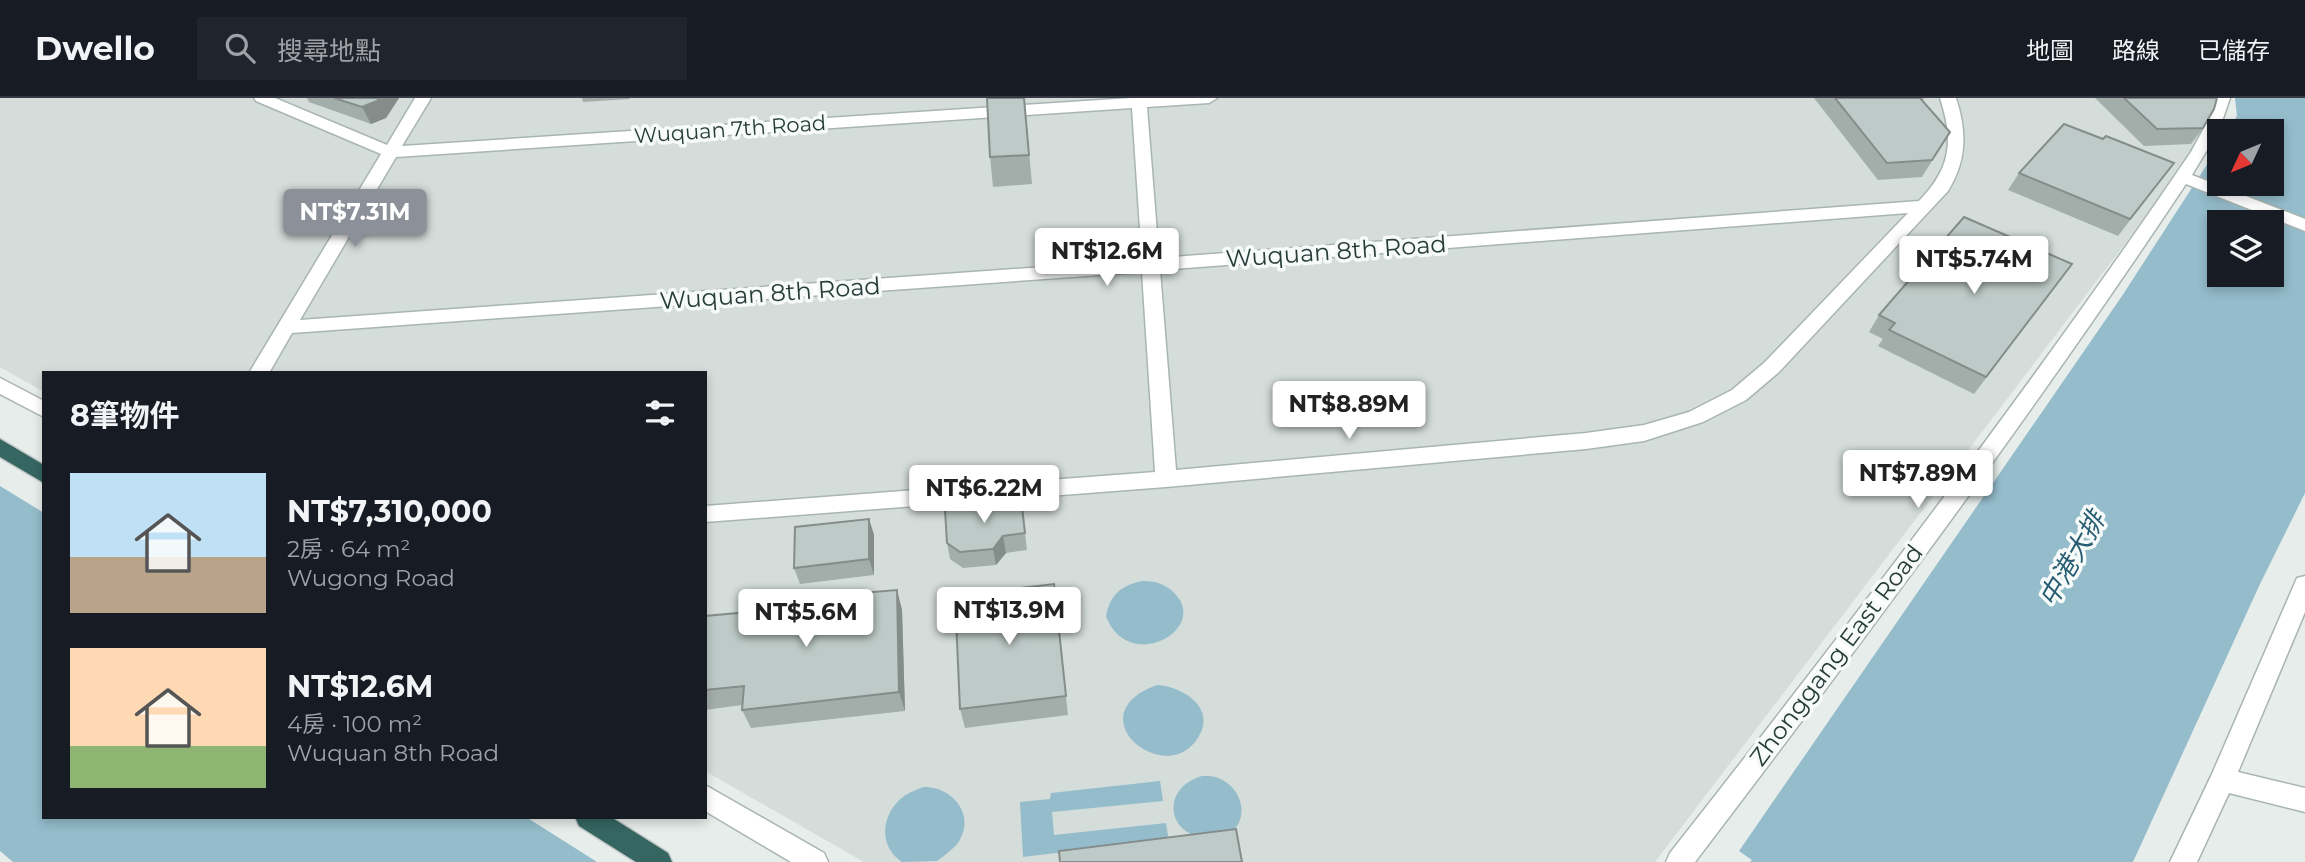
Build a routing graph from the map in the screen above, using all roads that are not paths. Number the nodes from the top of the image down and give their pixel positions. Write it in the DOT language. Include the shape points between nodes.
graph roads {
  1 [pos="262,98"];
  2 [pos="423,98"];
  3 [pos="1209,98"];
  4 [pos="1948,98"];
  5 [pos="2222,98"];
  6 [pos="1139,100"];
  7 [pos="391,152"];
  8 [pos="2188,179"];
  9 [pos="1924,206"];
  10 [pos="2305,225"];
  11 [pos="1151,265"];
  12 [pos="286,327"];
  13 [pos="260,371"];
  14 [pos="0,385"];
  15 [pos="42,409"];
  16 [pos="0,447"];
  17 [pos="42,474"];
  18 [pos="1166,478"];
  19 [pos="707,514"];
  20 [pos="2305,585"];
  21 [pos="2222,779"];
  22 [pos="707,798"];
  23 [pos="2305,800"];
  24 [pos="591,819"];
  25 [pos="659,862"];
  26 [pos="815,862"];
  27 [pos="1679,862"];
  28 [pos="2183,862"];
  1 -- 7 [label="street, Wuquan 7th Road"];
  2 -- 7 [label="street"];
  3 -- 6 [label="street, Wuquan 7th Road"];
  4 -- 9 [label="street" via="1956,121 1954,166"];
  5 -- 8 [label="street, Zhonggang East Road"];
  6 -- 7 [label="street, Wuquan 7th Road"];
  6 -- 11 [label="street"];
  7 -- 12 [label="street"];
  8 -- 10 [label="street"];
  8 -- 27 [label="street, Zhonggang East Road" via="1799,708"];
  9 -- 11 [label="street, Wuquan 8th Road"];
  9 -- 18 [label="street" via="1772,367 1739,395 1696,417 1644,433 1586,441"];
  11 -- 12 [label="street, Wuquan 8th Road"];
  11 -- 18 [label="street"];
  12 -- 13 [label="street"];
  14 -- 15 [label="street"];
  16 -- 17 [label="highway"];
  18 -- 19 [label="street"];
  20 -- 21 [label="street"];
  21 -- 23 [label="street"];
  21 -- 28 [label="street"];
  22 -- 26 [label="street"];
  24 -- 25 [label="highway"];
}
